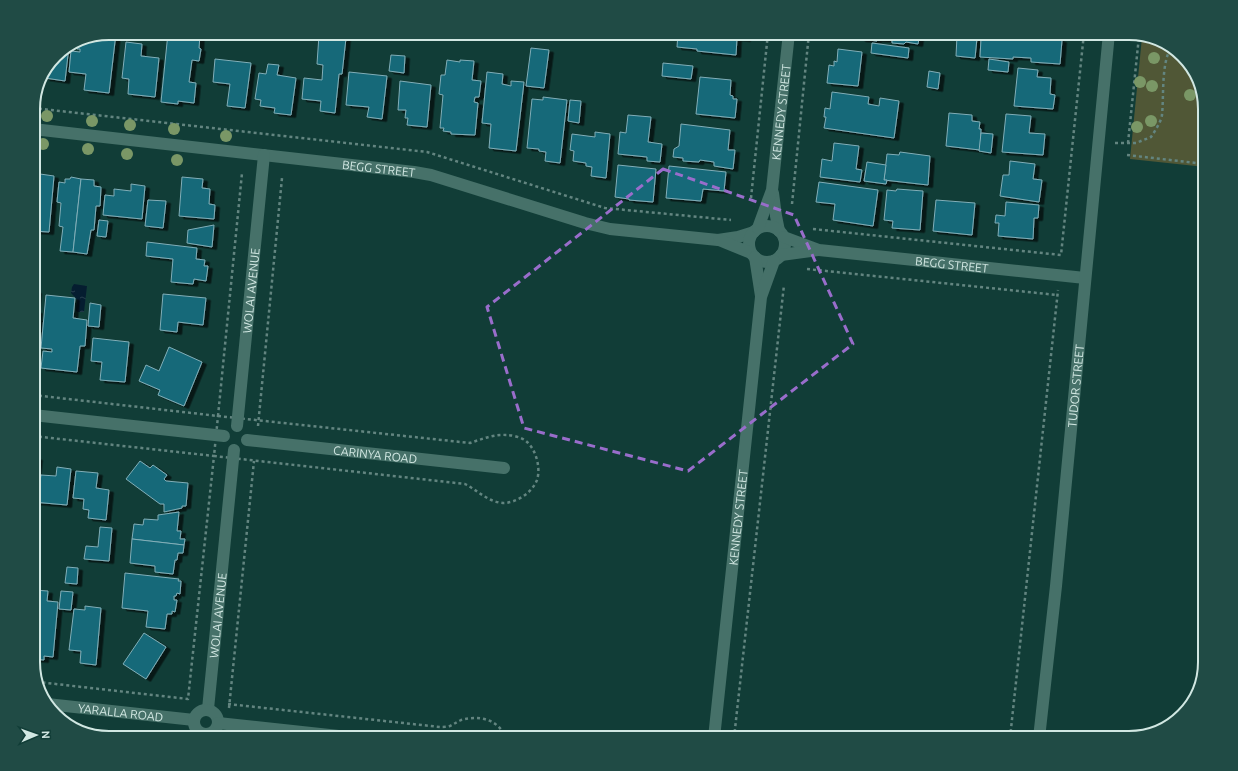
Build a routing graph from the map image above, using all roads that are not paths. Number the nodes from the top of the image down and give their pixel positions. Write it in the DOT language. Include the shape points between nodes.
graph roads {
  1 [pos="788,40"];
  2 [pos="1108,40"];
  3 [pos="40,130"];
  4 [pos="264,155"];
  5 [pos="772,190"];
  6 [pos="756,230"];
  7 [pos="781,234"];
  8 [pos="718,240"];
  9 [pos="819,250"];
  10 [pos="753,255"];
  11 [pos="778,258"];
  12 [pos="1086,278"];
  13 [pos="761,297"];
  14 [pos="40,416"];
  15 [pos="237,426"];
  16 [pos="224,436"];
  17 [pos="247,440"];
  18 [pos="234,450"];
  19 [pos="504,468"];
  20 [pos="56,705"];
  21 [pos="208,709"];
  22 [pos="194,720"];
  23 [pos="218,723"];
  24 [pos="198,731"];
  25 [pos="213,731"];
  26 [pos="292,731"];
  27 [pos="715,731"];
  28 [pos="1040,731"];
  1 -- 5 [label="street, KENNEDY STREET"];
  2 -- 12 [label="street, TUDOR STREET"];
  3 -- 4 [label="street, BEGG STREET"];
  4 -- 8 [label="street, BEGG STREET" via="418,173 605,228"];
  4 -- 15 [label="street, WOLAI AVENUE"];
  5 -- 6 [label="street, KENNEDY STREET"];
  5 -- 7 [label="street, KENNEDY STREET"];
  6 -- 7 [label="street" via="769,226"];
  6 -- 8 [label="street, BEGG STREET"];
  6 -- 10 [label="street" via="749,242"];
  7 -- 9 [label="street, BEGG STREET"];
  7 -- 11 [label="street" via="785,247"];
  8 -- 10 [label="street, BEGG STREET"];
  9 -- 11 [label="street, BEGG STREET"];
  9 -- 12 [label="street, BEGG STREET"];
  10 -- 11 [label="street" via="764,262"];
  10 -- 13 [label="street, KENNEDY STREET"];
  11 -- 13 [label="street, KENNEDY STREET"];
  12 -- 28 [label="street, TUDOR STREET"];
  13 -- 27 [label="street, KENNEDY STREET"];
  14 -- 16 [label="street"];
  15 -- 16 [label="street" via="227,430"];
  15 -- 17 [label="street" via="244,429"];
  16 -- 18 [label="street" via="227,446"];
  17 -- 18 [label="street" via="241,448"];
  17 -- 19 [label="street, CARINYA ROAD"];
  18 -- 21 [label="street, WOLAI AVENUE"];
  20 -- 22 [label="street, YARALLA ROAD"];
  21 -- 22 [label="street" via="197,713"];
  21 -- 23 [label="street" via="215,712"];
  22 -- 24 [label="street"];
  23 -- 25 [label="street" via="218,727"];
  23 -- 26 [label="street"];
}
